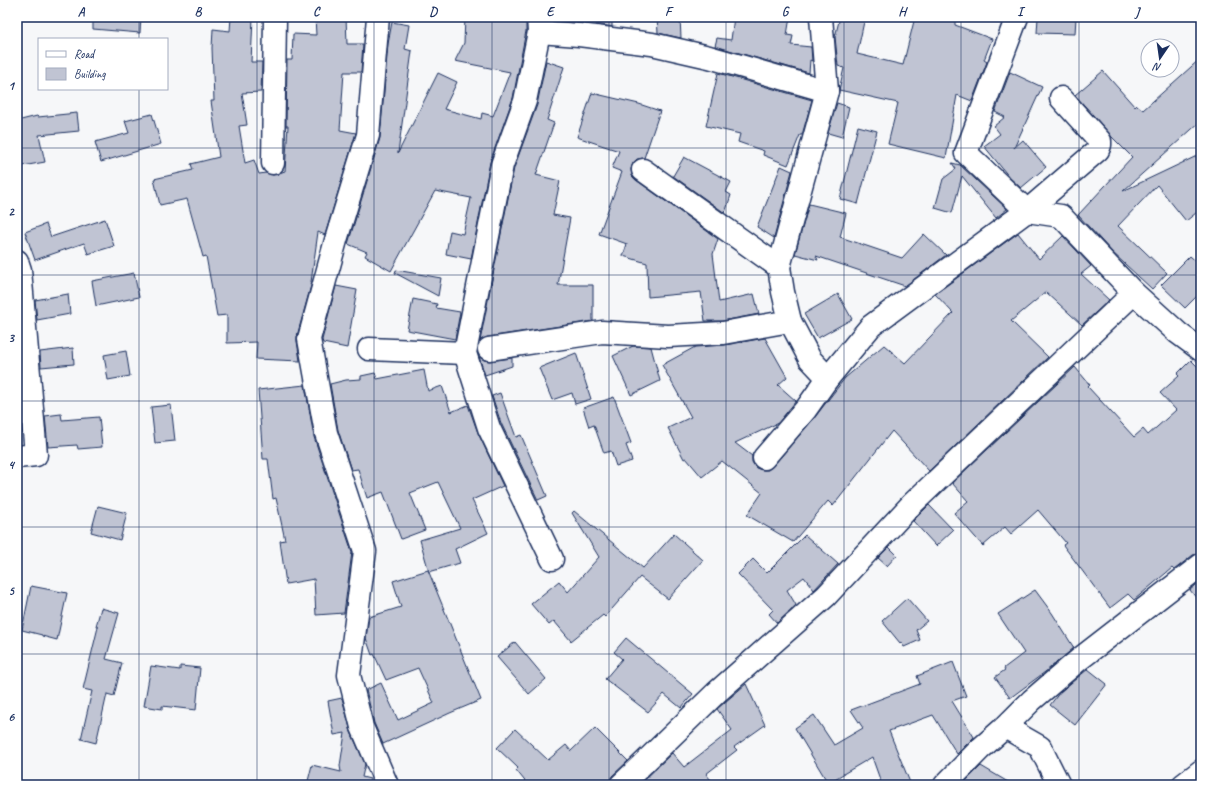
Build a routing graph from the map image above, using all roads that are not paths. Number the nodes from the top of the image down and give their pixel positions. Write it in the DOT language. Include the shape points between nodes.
graph roads {
  1 [pos="275,17"];
  2 [pos="378,17"];
  3 [pos="821,17"];
  4 [pos="1017,17"];
  5 [pos="538,24"];
  6 [pos="827,91"];
  7 [pos="1061,98"];
  8 [pos="273,163"];
  9 [pos="643,170"];
  10 [pos="1027,211"];
  11 [pos="17,261"];
  12 [pos="779,267"];
  13 [pos="1134,293"];
  14 [pos="790,321"];
  15 [pos="369,349"];
  16 [pos="488,349"];
  17 [pos="1201,350"];
  18 [pos="465,353"];
  19 [pos="828,378"];
  20 [pos="17,456"];
  21 [pos="764,458"];
  22 [pos="552,559"];
  23 [pos="1201,564"];
  24 [pos="1005,727"];
  25 [pos="1201,771"];
  26 [pos="387,785"];
  27 [pos="621,785"];
  28 [pos="945,785"];
  29 [pos="1059,785"];
  30 [pos="1183,785"];
  1 -- 8 [label="street"];
  2 -- 26 [label="street" via="368,135 309,339 326,434 365,551 349,675 362,727"];
  3 -- 6 [label="street"];
  4 -- 10 [label="street" via="966,153"];
  5 -- 6 [label="street" via="709,57"];
  5 -- 18 [label="street" via="526,101 502,165"];
  6 -- 12 [label="street"];
  7 -- 10 [label="street" via="1100,142 1100,146"];
  9 -- 12 [label="street"];
  10 -- 13 [label="street" via="1061,216"];
  10 -- 19 [label="street" via="872,326"];
  11 -- 20 [label="street" via="20,270 36,455"];
  12 -- 14 [label="street"];
  13 -- 17 [label="street"];
  13 -- 27 [label="street" via="911,505 826,596 716,693"];
  14 -- 16 [label="street" via="723,334 668,336 602,332"];
  14 -- 19 [label="street" via="810,359"];
  15 -- 18 [label="street"];
  18 -- 22 [label="street" via="489,428"];
  19 -- 21 [label="street" via="806,409"];
  23 -- 24 [label="street" via="1081,658"];
  24 -- 28 [label="street"];
  24 -- 29 [label="street" via="1040,747"];
  25 -- 30 [label="street"];
}
